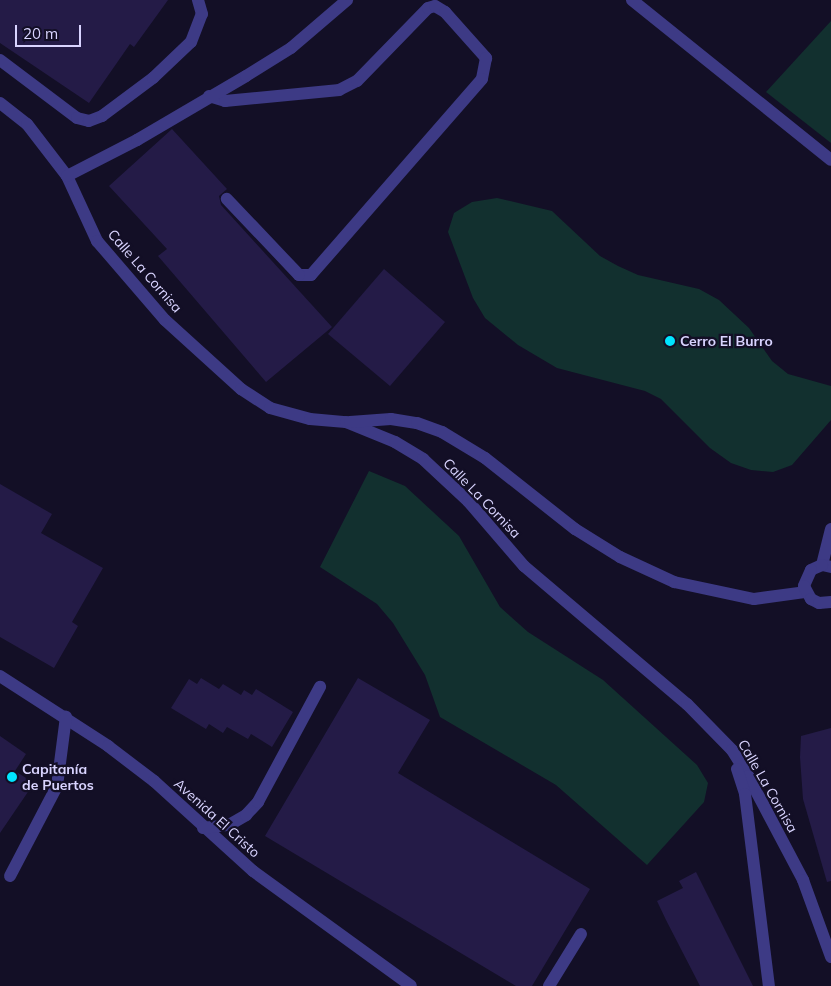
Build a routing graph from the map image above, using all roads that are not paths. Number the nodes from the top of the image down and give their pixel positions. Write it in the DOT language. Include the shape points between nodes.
graph roads {
  1 [pos="198,0"];
  2 [pos="632,0"];
  3 [pos="344,2"];
  4 [pos="0,60"];
  5 [pos="210,96"];
  6 [pos="0,103"];
  7 [pos="831,160"];
  8 [pos="68,176"];
  9 [pos="227,199"];
  10 [pos="346,422"];
  11 [pos="831,529"];
  12 [pos="826,566"];
  13 [pos="805,592"];
  14 [pos="831,602"];
  15 [pos="0,676"];
  16 [pos="320,686"];
  17 [pos="66,718"];
  18 [pos="732,750"];
  19 [pos="203,828"];
  20 [pos="10,876"];
  21 [pos="581,934"];
  22 [pos="831,957"];
  23 [pos="411,986"];
  24 [pos="549,986"];
  25 [pos="769,986"];
  1 -- 4 [label="street" via="202,14 191,42 153,78 102,116 89,121 77,118"];
  2 -- 7 [label="street"];
  3 -- 5 [label="street" via="291,48"];
  5 -- 8 [label="street" via="137,140"];
  5 -- 9 [label="street" via="225,101 339,90 357,82 428,8 435,6 445,12 486,58 482,79 311,275 299,275"];
  6 -- 8 [label="street, Calle La Cornisa" via="28,124"];
  8 -- 10 [label="street, Calle La Cornisa" via="97,241 165,320 241,389 270,408 310,419"];
  10 -- 13 [label="street" via="391,419 417,423 442,432 485,458 575,529 620,557 674,582 754,599"];
  10 -- 18 [label="street, Calle La Cornisa" via="395,442 423,459 468,500 524,566 688,704"];
  11 -- 12 [label="street"];
  12 -- 13 [label="street" via="807,574"];
  13 -- 14 [label="street" via="819,603"];
  15 -- 17 [label="street, Avenida El Cristo"];
  16 -- 19 [label="street" via="258,802 246,815 229,825"];
  17 -- 19 [label="street, Avenida El Cristo" via="154,781"];
  17 -- 20 [label="street" via="57,786"];
  18 -- 22 [label="street, Calle La Cornisa" via="803,880"];
  18 -- 25 [label="street" via="745,794"];
  19 -- 23 [label="street, Avenida El Cristo" via="253,871"];
  21 -- 24 [label="street"];
}
